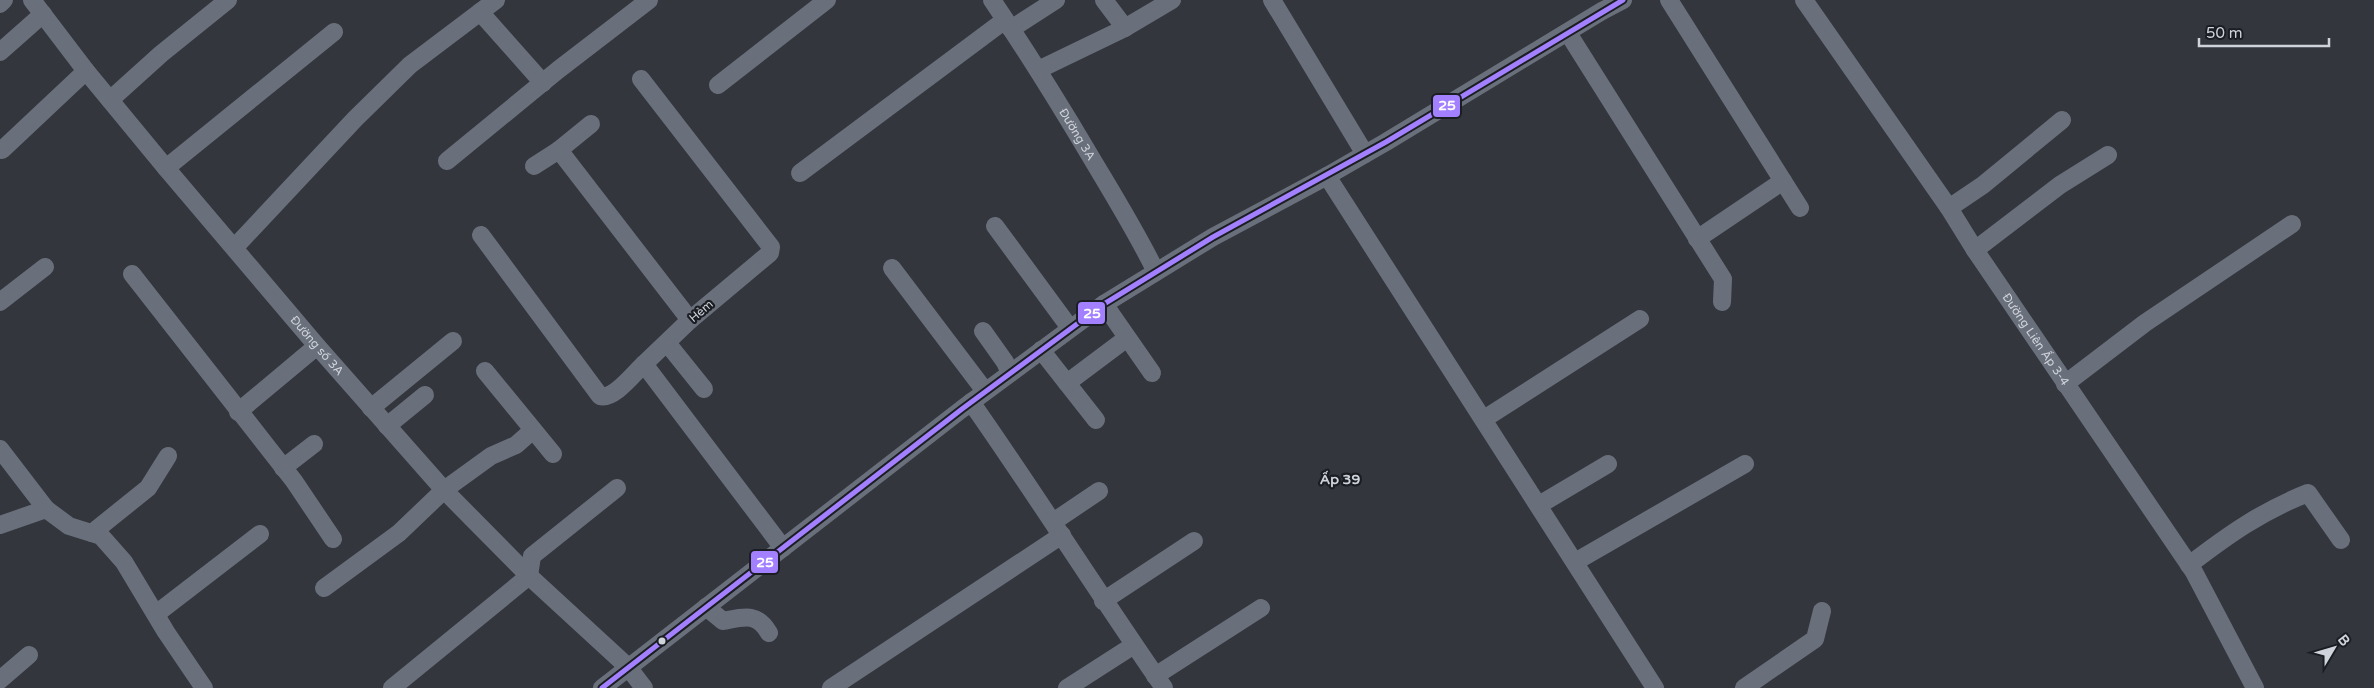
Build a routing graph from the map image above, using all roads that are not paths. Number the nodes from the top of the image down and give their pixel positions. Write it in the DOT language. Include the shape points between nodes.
graph roads {
  1 [pos="4,0"];
  2 [pos="32,0"];
  3 [pos="228,0"];
  4 [pos="496,0"];
  5 [pos="649,0"];
  6 [pos="827,0"];
  7 [pos="992,0"];
  8 [pos="1056,0"];
  9 [pos="1104,0"];
  10 [pos="1172,0"];
  11 [pos="1272,0"];
  12 [pos="1623,0"];
  13 [pos="1669,0"];
  14 [pos="1804,0"];
  15 [pos="0,4"];
  16 [pos="1598,5"];
  17 [pos="480,12"];
  18 [pos="43,14"];
  19 [pos="1008,24"];
  20 [pos="1125,28"];
  21 [pos="334,32"];
  22 [pos="1568,33"];
  23 [pos="0,52"];
  24 [pos="1038,70"];
  25 [pos="86,71"];
  26 [pos="641,79"];
  27 [pos="543,82"];
  28 [pos="718,85"];
  29 [pos="110,100"];
  30 [pos="2062,120"];
  31 [pos="591,124"];
  32 [pos="2,150"];
  33 [pos="559,150"];
  34 [pos="1365,154"];
  35 [pos="2108,155"];
  36 [pos="447,161"];
  37 [pos="534,166"];
  38 [pos="166,168"];
  39 [pos="800,174"];
  40 [pos="1328,176"];
  41 [pos="1784,181"];
  42 [pos="1800,208"];
  43 [pos="1949,208"];
  44 [pos="2292,224"];
  45 [pos="995,226"];
  46 [pos="481,235"];
  47 [pos="1697,239"];
  48 [pos="235,247"];
  49 [pos="1975,250"];
  50 [pos="45,267"];
  51 [pos="892,268"];
  52 [pos="1156,272"];
  53 [pos="132,274"];
  54 [pos="0,302"];
  55 [pos="1722,302"];
  56 [pos="1104,304"];
  57 [pos="1640,318"];
  58 [pos="690,320"];
  59 [pos="1070,328"];
  60 [pos="983,331"];
  61 [pos="1127,338"];
  62 [pos="453,340"];
  63 [pos="667,343"];
  64 [pos="317,346"];
  65 [pos="1041,350"];
  66 [pos="644,364"];
  67 [pos="485,371"];
  68 [pos="1010,373"];
  69 [pos="1152,373"];
  70 [pos="1066,383"];
  71 [pos="2065,384"];
  72 [pos="704,389"];
  73 [pos="425,395"];
  74 [pos="978,397"];
  75 [pos="371,408"];
  76 [pos="238,412"];
  77 [pos="1484,419"];
  78 [pos="1096,420"];
  79 [pos="387,426"];
  80 [pos="534,430"];
  81 [pos="314,444"];
  82 [pos="0,449"];
  83 [pos="553,454"];
  84 [pos="168,456"];
  85 [pos="1608,464"];
  86 [pos="1745,464"];
  87 [pos="283,468"];
  88 [pos="617,488"];
  89 [pos="444,490"];
  90 [pos="1099,491"];
  91 [pos="1539,506"];
  92 [pos="46,509"];
  93 [pos="0,525"];
  94 [pos="1057,529"];
  95 [pos="92,533"];
  96 [pos="260,534"];
  97 [pos="333,539"];
  98 [pos="1194,540"];
  99 [pos="2341,540"];
  100 [pos="783,548"];
  101 [pos="1575,562"];
  102 [pos="2189,565"];
  103 [pos="529,576"];
  104 [pos="324,588"];
  105 [pos="1103,601"];
  106 [pos="706,607"];
  107 [pos="1262,608"];
  108 [pos="1822,610"];
  109 [pos="156,614"];
  110 [pos="769,633"];
  111 [pos="1134,645"];
  112 [pos="29,655"];
  113 [pos="628,667"];
  114 [pos="0,680"];
  115 [pos="1159,682"];
  116 [pos="2251,686"];
  117 [pos="204,688"];
  118 [pos="392,688"];
  119 [pos="602,688"];
  120 [pos="644,688"];
  121 [pos="831,688"];
  122 [pos="1067,688"];
  123 [pos="1655,688"];
  124 [pos="1744,688"];
  1 -- 15 [label="street"];
  2 -- 18 [label="street, Đường số 3A"];
  3 -- 29 [label="street"];
  4 -- 17 [label="street"];
  5 -- 27 [label="street"];
  6 -- 28 [label="street"];
  7 -- 19 [label="street, Đường 3A"];
  8 -- 19 [label="street"];
  9 -- 20 [label="street"];
  10 -- 20 [label="street"];
  11 -- 34 [label="street"];
  12 -- 16 [label="street"];
  13 -- 41 [label="street"];
  14 -- 43 [label="street, Đường Liên Ấp 3-4"];
  16 -- 22 [label="street"];
  17 -- 27 [label="street"];
  17 -- 48 [label="street" via="410,65"];
  18 -- 23 [label="street"];
  18 -- 25 [label="street, Đường số 3A"];
  19 -- 24 [label="street, Đường 3A"];
  19 -- 39 [label="street"];
  20 -- 24 [label="street"];
  21 -- 38 [label="street"];
  22 -- 34 [label="street"];
  22 -- 47 [label="street"];
  24 -- 52 [label="street, Đường 3A"];
  25 -- 29 [label="street, Đường số 3A"];
  25 -- 32 [label="street"];
  26 -- 58 [label="street, Hẻm" via="771,248 770,253"];
  27 -- 36 [label="street"];
  29 -- 38 [label="street, Đường số 3A"];
  30 -- 43 [label="street" via="1983,185"];
  31 -- 33 [label="street"];
  33 -- 37 [label="street"];
  33 -- 58 [label="street"];
  34 -- 40 [label="street"];
  35 -- 49 [label="street" via="2060,185"];
  38 -- 48 [label="street, Đường số 3A"];
  40 -- 52 [label="street" via="1213,237"];
  40 -- 77 [label="street"];
  41 -- 42 [label="street"];
  41 -- 47 [label="street"];
  43 -- 49 [label="street, Đường Liên Ấp 3-4"];
  44 -- 71 [label="street" via="2145,323"];
  45 -- 59 [label="street"];
  46 -- 66 [label="street, Hẻm" via="600,396 612,395"];
  47 -- 55 [label="street" via="1723,279"];
  48 -- 64 [label="street, Đường số 3A"];
  49 -- 71 [label="street, Đường Liên Ấp 3-4"];
  50 -- 54 [label="street"];
  51 -- 74 [label="street"];
  52 -- 56 [label="street"];
  53 -- 76 [label="street"];
  56 -- 59 [label="street"];
  56 -- 61 [label="street"];
  57 -- 77 [label="street"];
  58 -- 63 [label="street, Hẻm"];
  59 -- 65 [label="street"];
  60 -- 68 [label="street"];
  61 -- 69 [label="street"];
  61 -- 70 [label="street"];
  62 -- 75 [label="street"];
  63 -- 66 [label="street, Hẻm"];
  63 -- 72 [label="street"];
  64 -- 75 [label="street, Đường số 3A"];
  64 -- 76 [label="street"];
  65 -- 68 [label="street"];
  65 -- 70 [label="street"];
  66 -- 100 [label="street"];
  67 -- 80 [label="street"];
  68 -- 74 [label="street"];
  70 -- 78 [label="street"];
  71 -- 102 [label="street, Đường Liên Ấp 3-4"];
  73 -- 79 [label="street"];
  74 -- 94 [label="street"];
  74 -- 100 [label="street"];
  75 -- 79 [label="street, Đường số 3A"];
  76 -- 87 [label="street"];
  77 -- 91 [label="street"];
  79 -- 89 [label="street, Đường số 3A"];
  80 -- 83 [label="street"];
  80 -- 89 [label="street"];
  81 -- 87 [label="street"];
  82 -- 92 [label="street"];
  84 -- 95 [label="street" via="148,488"];
  85 -- 91 [label="street"];
  86 -- 101 [label="street"];
  87 -- 97 [label="street"];
  88 -- 103 [label="street" via="532,556"];
  89 -- 103 [label="street, Đường số 3A"];
  89 -- 104 [label="street" via="398,533"];
  90 -- 94 [label="street"];
  91 -- 101 [label="street"];
  92 -- 93 [label="street"];
  92 -- 95 [label="street" via="69,526"];
  94 -- 105 [label="street"];
  94 -- 121 [label="street"];
  95 -- 109 [label="street" via="101,536 124,562"];
  96 -- 109 [label="street"];
  98 -- 105 [label="street"];
  99 -- 102 [label="street" via="2308,492 2278,504 2242,525"];
  100 -- 106 [label="street"];
  101 -- 123 [label="street"];
  102 -- 116 [label="street, Đường Liên Ấp 3-4"];
  103 -- 113 [label="street, Đường số 3A"];
  103 -- 118 [label="street"];
  105 -- 111 [label="street"];
  106 -- 110 [label="street" via="723,621 748,616 764,623"];
  106 -- 113 [label="street"];
  107 -- 115 [label="street"];
  108 -- 124 [label="street" via="1815,639"];
  109 -- 117 [label="street"];
  111 -- 115 [label="street"];
  111 -- 122 [label="street"];
  112 -- 114 [label="street"];
  113 -- 119 [label="street"];
  113 -- 120 [label="street, Đường số 3A"];
}
